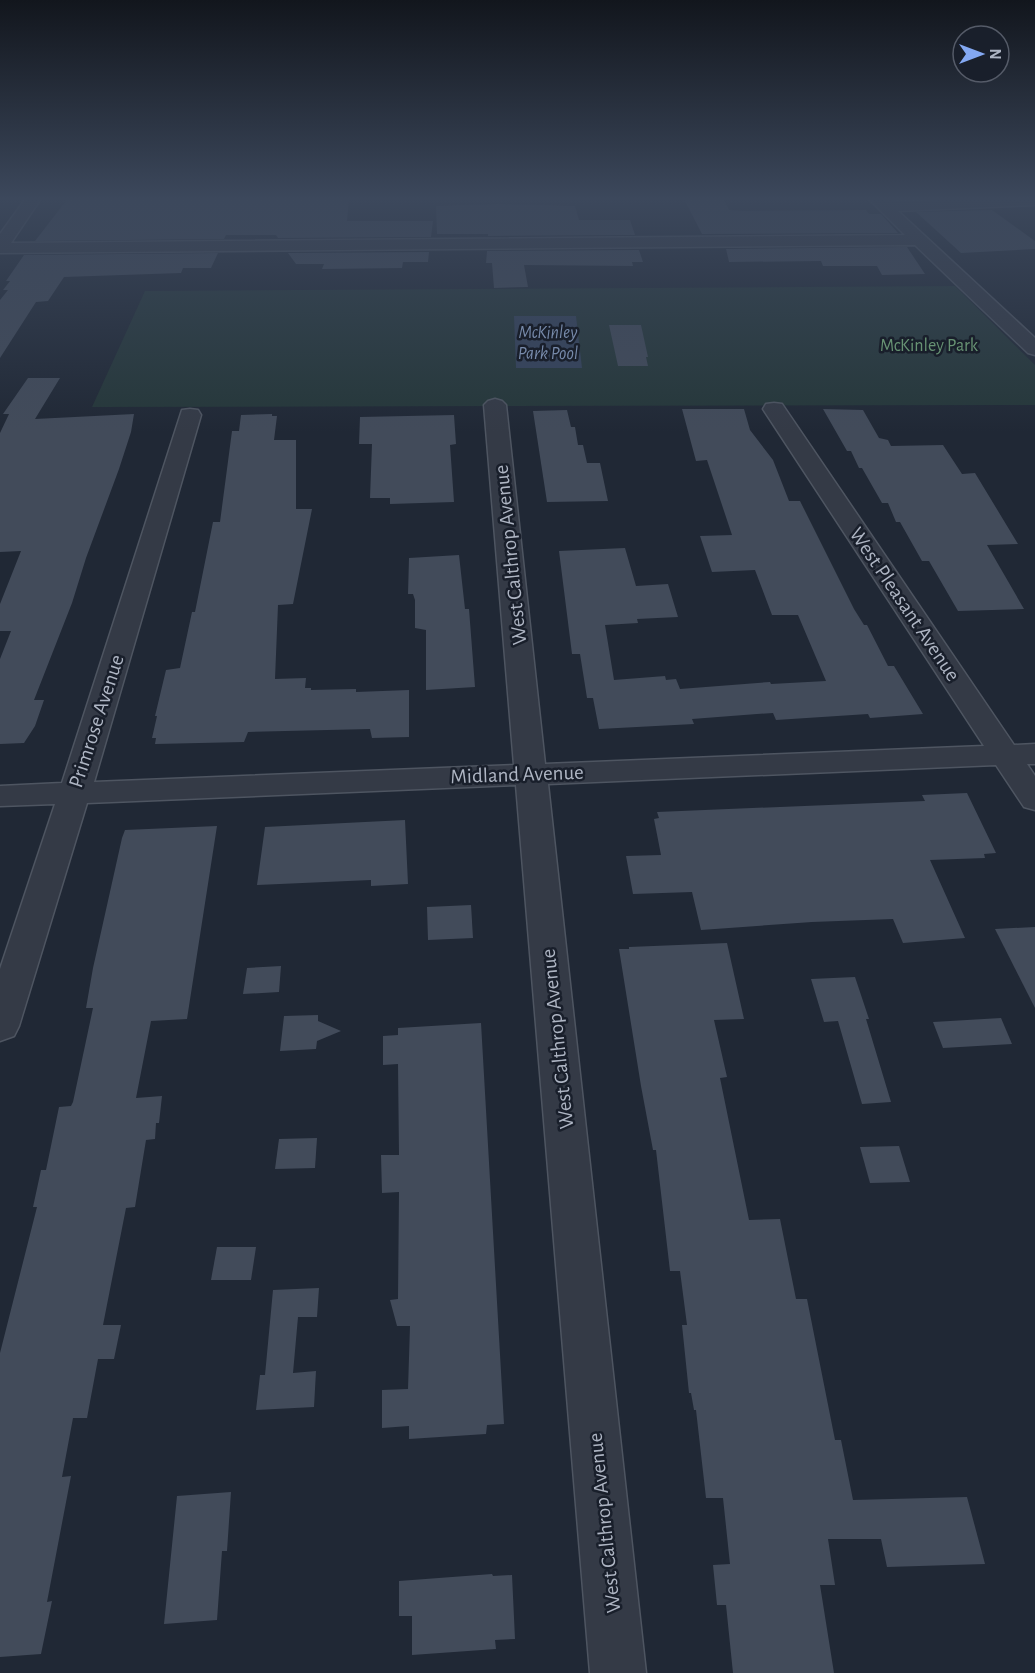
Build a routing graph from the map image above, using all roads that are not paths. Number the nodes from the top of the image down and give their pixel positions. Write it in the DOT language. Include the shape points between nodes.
graph roads {
  1 [pos="957,275"];
  2 [pos="1035,349"];
  3 [pos="495,405"];
  4 [pos="774,409"];
  5 [pos="190,415"];
  6 [pos="1020,754"];
  7 [pos="531,773"];
  8 [pos="73,792"];
  9 [pos="0,795"];
  10 [pos="1035,800"];
  11 [pos="0,1026"];
  12 [pos="618,1673"];
  1 -- 2 [label="street"];
  3 -- 7 [label="street, West Calthrop Avenue"];
  4 -- 6 [label="street, West Pleasant Avenue"];
  5 -- 8 [label="street, Primrose Avenue"];
  6 -- 7 [label="street, Midland Avenue"];
  6 -- 10 [label="street, West Pleasant Avenue"];
  7 -- 8 [label="street, Midland Avenue"];
  7 -- 12 [label="street, West Calthrop Avenue"];
  8 -- 9 [label="street, Midland Avenue"];
  8 -- 11 [label="street, Primrose Avenue"];
}
